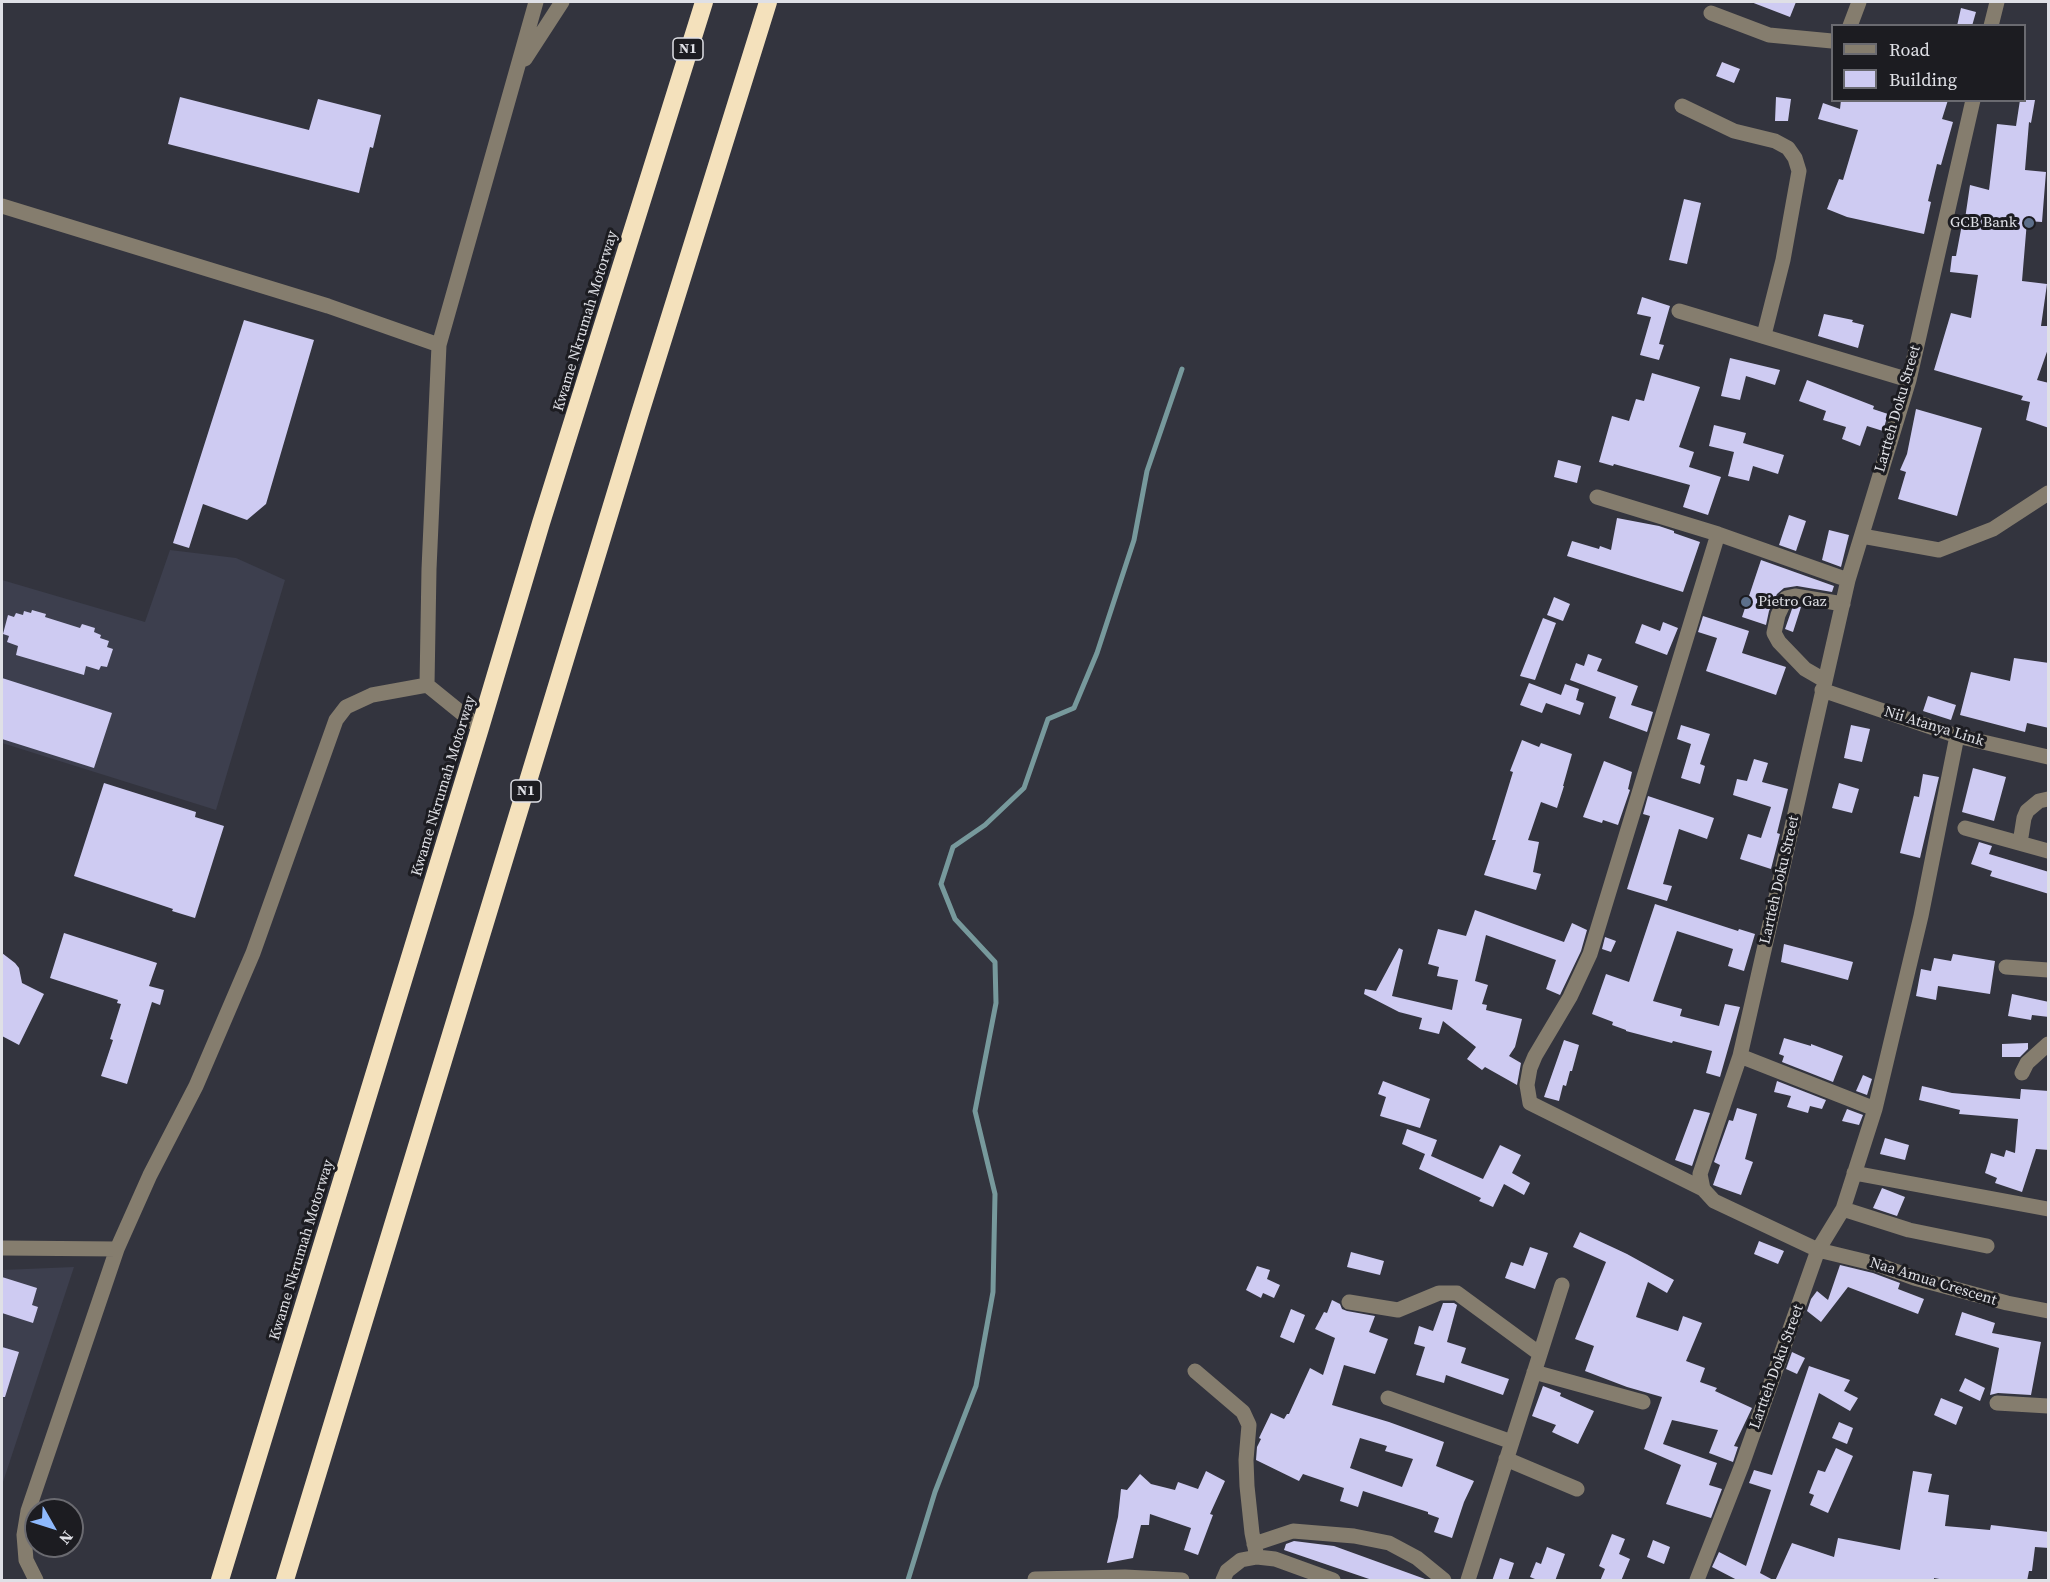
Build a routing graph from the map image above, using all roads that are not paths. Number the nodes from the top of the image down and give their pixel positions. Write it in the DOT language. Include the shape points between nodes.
graph roads {
  1 [pos="536,2"];
  2 [pos="562,2"];
  3 [pos="704,2"];
  4 [pos="768,2"];
  5 [pos="1858,2"];
  6 [pos="1997,2"];
  7 [pos="1711,14"];
  8 [pos="1851,24"];
  9 [pos="1992,24"];
  10 [pos="1831,41"];
  11 [pos="516,72"];
  12 [pos="1973,102"];
  13 [pos="1682,106"];
  14 [pos="2,206"];
  15 [pos="1678,311"];
  16 [pos="1764,335"];
  17 [pos="439,345"];
  18 [pos="1909,380"];
  19 [pos="2049,493"];
  20 [pos="1597,497"];
  21 [pos="1718,534"];
  22 [pos="1862,536"];
  23 [pos="1848,580"];
  24 [pos="1843,604"];
  25 [pos="427,685"];
  26 [pos="1823,685"];
  27 [pos="480,728"];
  28 [pos="1957,736"];
  29 [pos="2049,757"];
  30 [pos="2049,799"];
  31 [pos="1965,828"];
  32 [pos="2020,843"];
  33 [pos="2049,851"];
  34 [pos="2006,967"];
  35 [pos="2049,970"];
  36 [pos="2049,1044"];
  37 [pos="1740,1056"];
  38 [pos="2022,1073"];
  39 [pos="1875,1109"];
  40 [pos="1854,1173"];
  41 [pos="1703,1189"];
  42 [pos="1843,1209"];
  43 [pos="2049,1209"];
  44 [pos="1987,1246"];
  45 [pos="2,1248"];
  46 [pos="117,1249"];
  47 [pos="1818,1250"];
  48 [pos="1562,1286"];
  49 [pos="1349,1302"];
  50 [pos="2049,1311"];
  51 [pos="1540,1354"];
  52 [pos="1195,1371"];
  53 [pos="1534,1372"];
  54 [pos="1388,1398"];
  55 [pos="1643,1402"];
  56 [pos="1997,1403"];
  57 [pos="2049,1406"];
  58 [pos="1512,1442"];
  59 [pos="1506,1460"];
  60 [pos="1577,1489"];
  61 [pos="1256,1550"];
  62 [pos="1035,1580"];
  63 [pos="36,1581"];
  64 [pos="220,1581"];
  65 [pos="285,1581"];
  66 [pos="1182,1581"];
  67 [pos="1223,1581"];
  68 [pos="1333,1581"];
  69 [pos="1444,1581"];
  70 [pos="1468,1581"];
  71 [pos="1697,1581"];
  1 -- 11 [label="street"];
  2 -- 11 [label="street"];
  3 -- 27 [label="highway, Kwame Nkrumah Motorway / N1"];
  4 -- 65 [label="highway, N1"];
  5 -- 8 [label="street"];
  6 -- 9 [label="street"];
  7 -- 10 [label="street" via="1769,35"];
  11 -- 17 [label="street"];
  12 -- 18 [label="street, Lartteh Doku Street"];
  13 -- 16 [label="street" via="1734,131 1775,141 1788,148 1795,158 1799,171"];
  14 -- 17 [label="street" via="307,299"];
  15 -- 16 [label="street"];
  16 -- 18 [label="street"];
  17 -- 25 [label="street"];
  18 -- 22 [label="street, Lartteh Doku Street"];
  19 -- 22 [label="street" via="1993,530 1939,550"];
  20 -- 21 [label="street"];
  21 -- 23 [label="street"];
  21 -- 41 [label="street" via="1590,954 1535,1056 1527,1085 1530,1103"];
  22 -- 23 [label="street, Lartteh Doku Street"];
  23 -- 24 [label="street, Lartteh Doku Street"];
  24 -- 26 [label="street, Lartteh Doku Street"];
  24 -- 26 [label="street, Nii Atanya Link" via="1795,596 1786,598 1778,615 1774,633 1779,642"];
  25 -- 27 [label="street"];
  25 -- 46 [label="street" via="372,695 346,707 336,720 253,953 196,1086"];
  26 -- 28 [label="street, Nii Atanya Link"];
  26 -- 37 [label="street, Lartteh Doku Street"];
  27 -- 64 [label="highway, Kwame Nkrumah Motorway / N1"];
  28 -- 29 [label="street, Nii Atanya Link"];
  28 -- 39 [label="street, Lartteh Doku Street"];
  30 -- 32 [label="street" via="2038,801 2027,811"];
  31 -- 32 [label="street"];
  32 -- 33 [label="street"];
  34 -- 35 [label="street"];
  36 -- 38 [label="street" via="2027,1063"];
  37 -- 39 [label="street"];
  37 -- 41 [label="street, Lartteh Doku Street" via="1700,1174"];
  39 -- 40 [label="street, Lartteh Doku Street"];
  40 -- 42 [label="street, Lartteh Doku Street"];
  40 -- 43 [label="street"];
  41 -- 47 [label="street" via="1714,1201"];
  42 -- 44 [label="street" via="1909,1230"];
  42 -- 47 [label="street, Lartteh Doku Street"];
  45 -- 46 [label="street"];
  46 -- 63 [label="street" via="28,1511 24,1535 26,1560"];
  47 -- 50 [label="street, Naa Amua Crescent" via="2007,1304"];
  47 -- 71 [label="street, Lartteh Doku Street"];
  48 -- 51 [label="street"];
  49 -- 51 [label="street" via="1398,1310 1439,1293 1457,1293"];
  51 -- 53 [label="street"];
  52 -- 61 [label="street" via="1243,1412 1249,1425 1246,1460"];
  53 -- 55 [label="street"];
  53 -- 58 [label="street"];
  54 -- 58 [label="street"];
  56 -- 57 [label="street"];
  58 -- 59 [label="street"];
  59 -- 60 [label="street"];
  59 -- 70 [label="street"];
  61 -- 67 [label="street" via="1227,1571"];
  61 -- 68 [label="street"];
  61 -- 69 [label="street" via="1293,1531 1354,1536 1389,1543 1417,1558"];
  62 -- 66 [label="street" via="1125,1577"];
}
